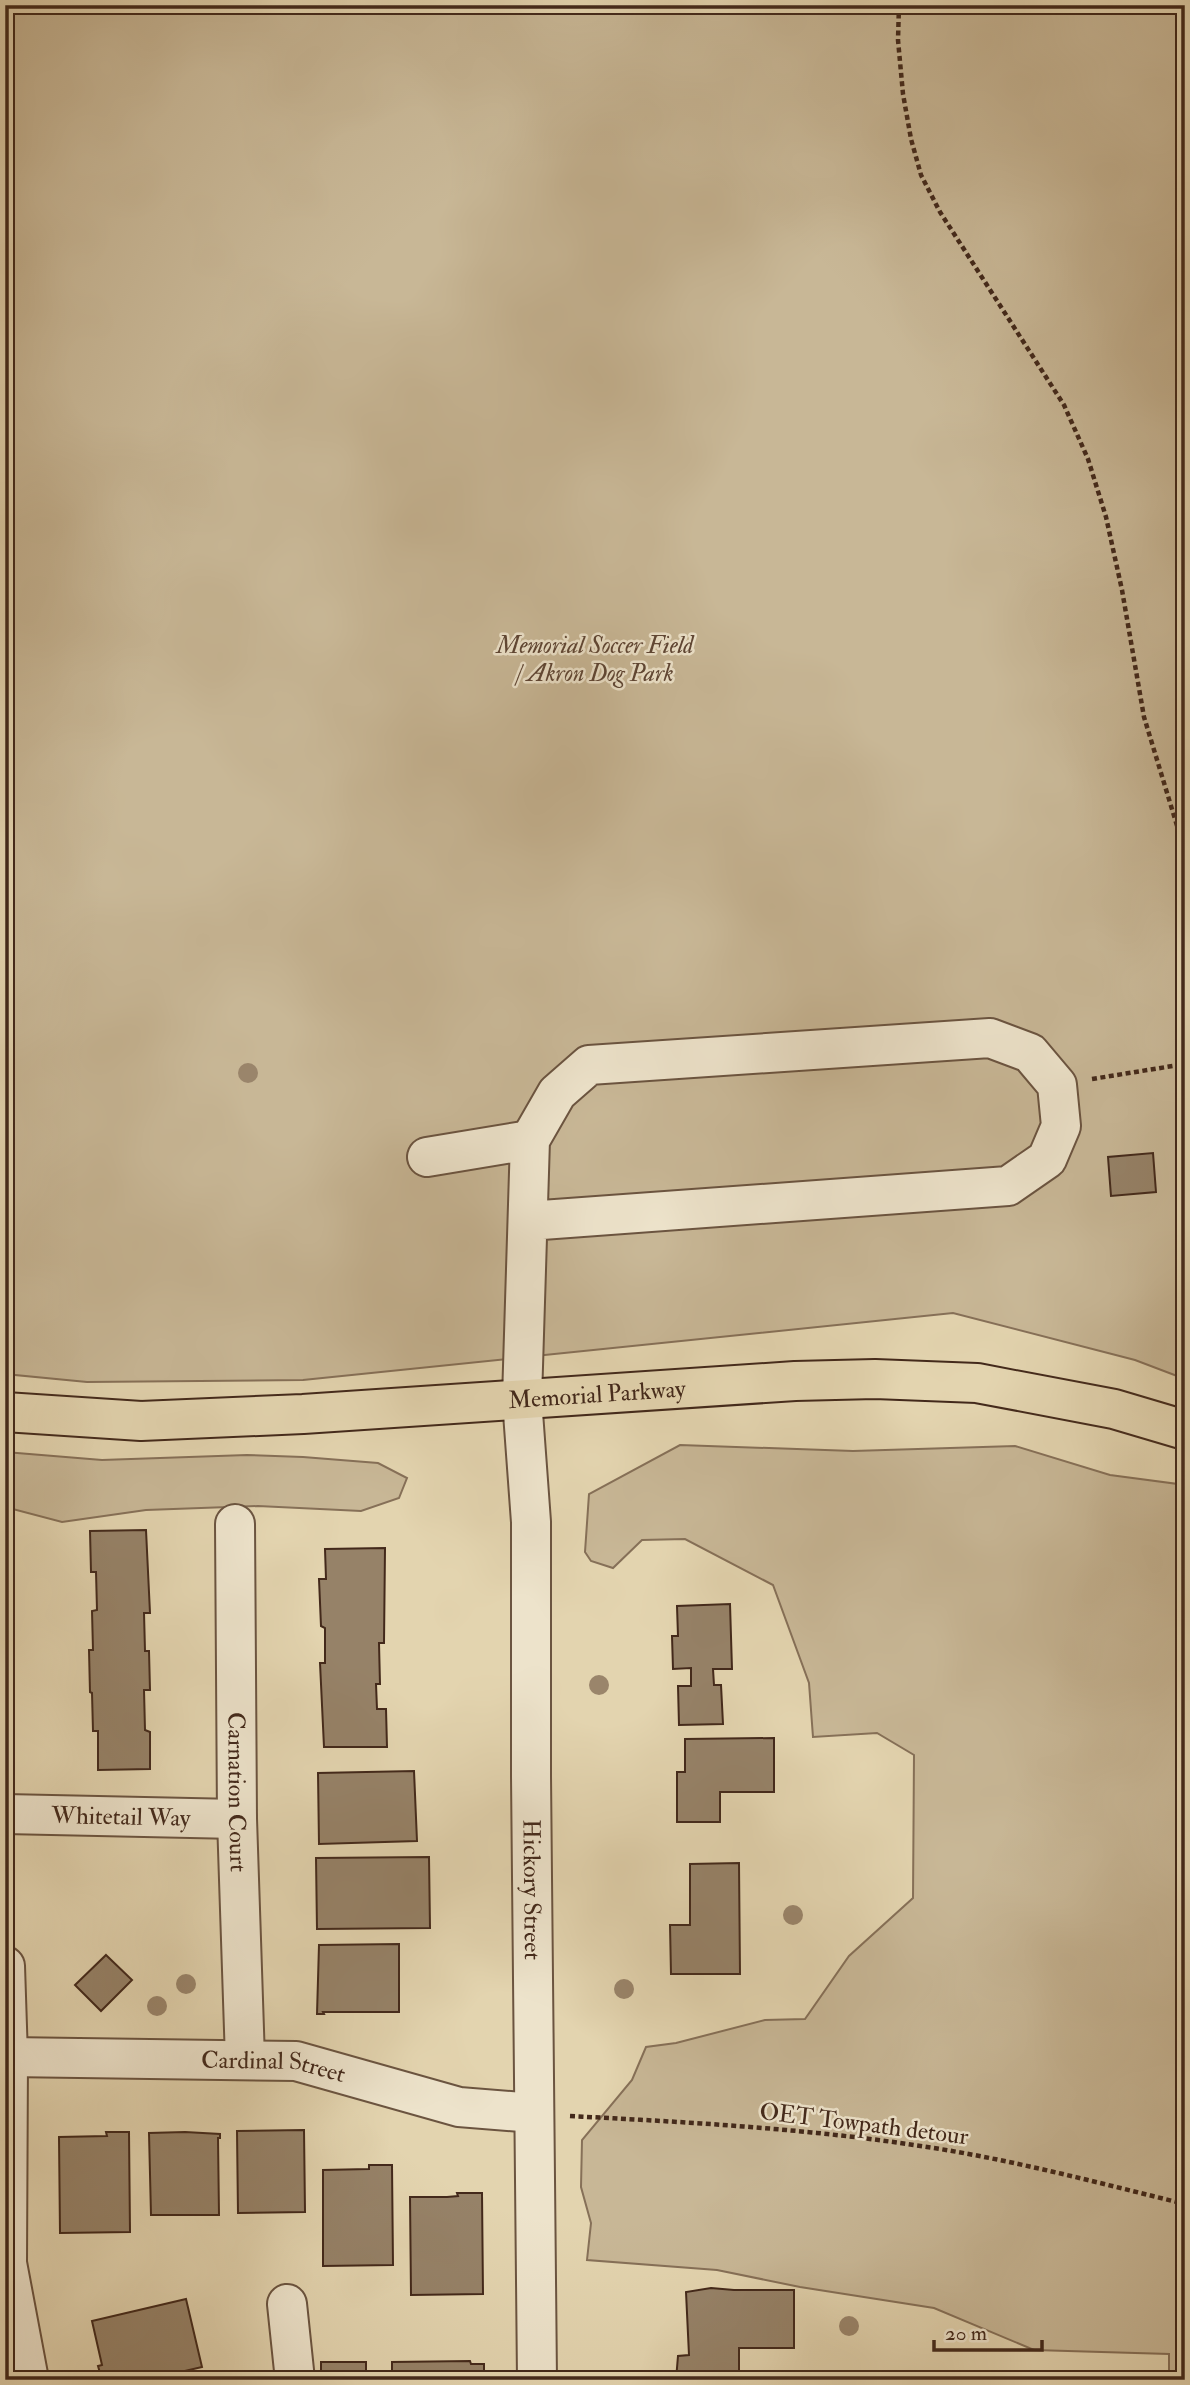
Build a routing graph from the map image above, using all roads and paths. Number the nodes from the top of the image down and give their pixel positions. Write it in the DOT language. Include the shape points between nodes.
graph roads {
  1 [pos="900,5"];
  2 [pos="1185,852"];
  3 [pos="1185,1065"];
  4 [pos="1057,1085"];
  5 [pos="530,1140"];
  6 [pos="427,1157"];
  7 [pos="528,1221"];
  8 [pos="522,1399"];
  9 [pos="5,1412"];
  10 [pos="1185,1430"];
  11 [pos="236,1524"];
  12 [pos="5,1814"];
  13 [pos="237,1819"];
  14 [pos="5,1966"];
  15 [pos="8,2057"];
  16 [pos="245,2060"];
  17 [pos="534,2113"];
  18 [pos="1185,2204"];
  19 [pos="287,2304"];
  20 [pos="29,2380"];
  21 [pos="295,2380"];
  22 [pos="537,2380"];
  1 -- 2 [label="path" via="903,94 921,175 1064,405 1088,459 1106,516 1144,717"];
  3 -- 4 [label="path"];
  4 -- 5 [label="street" via="1030,1053 990,1038 589,1065 557,1093"];
  4 -- 7 [label="street" via="1061,1126 1047,1159 1008,1186"];
  5 -- 6 [label="street"];
  5 -- 7 [label="street, Hickory Street"];
  7 -- 8 [label="street, Hickory Street"];
  8 -- 9 [label="main road, Memorial Parkway" via="141,1421"];
  8 -- 10 [label="main road, Memorial Parkway" via="875,1379 977,1384 1114,1409"];
  8 -- 17 [label="street, Hickory Street" via="531,1522"];
  11 -- 13 [label="street, Carnation Court"];
  12 -- 13 [label="street, Whitetail Way"];
  13 -- 16 [label="street, Carnation Court"];
  14 -- 15 [label="street"];
  15 -- 16 [label="street, Cardinal Street"];
  15 -- 20 [label="street" via="7,2263"];
  16 -- 17 [label="street, Cardinal Street" via="296,2061 459,2107"];
  17 -- 18 [label="path, OET Towpath detour" via="765,2127 915,2145 1027,2165"];
  17 -- 22 [label="street, Hickory Street"];
  19 -- 21 [label="street"];
}
